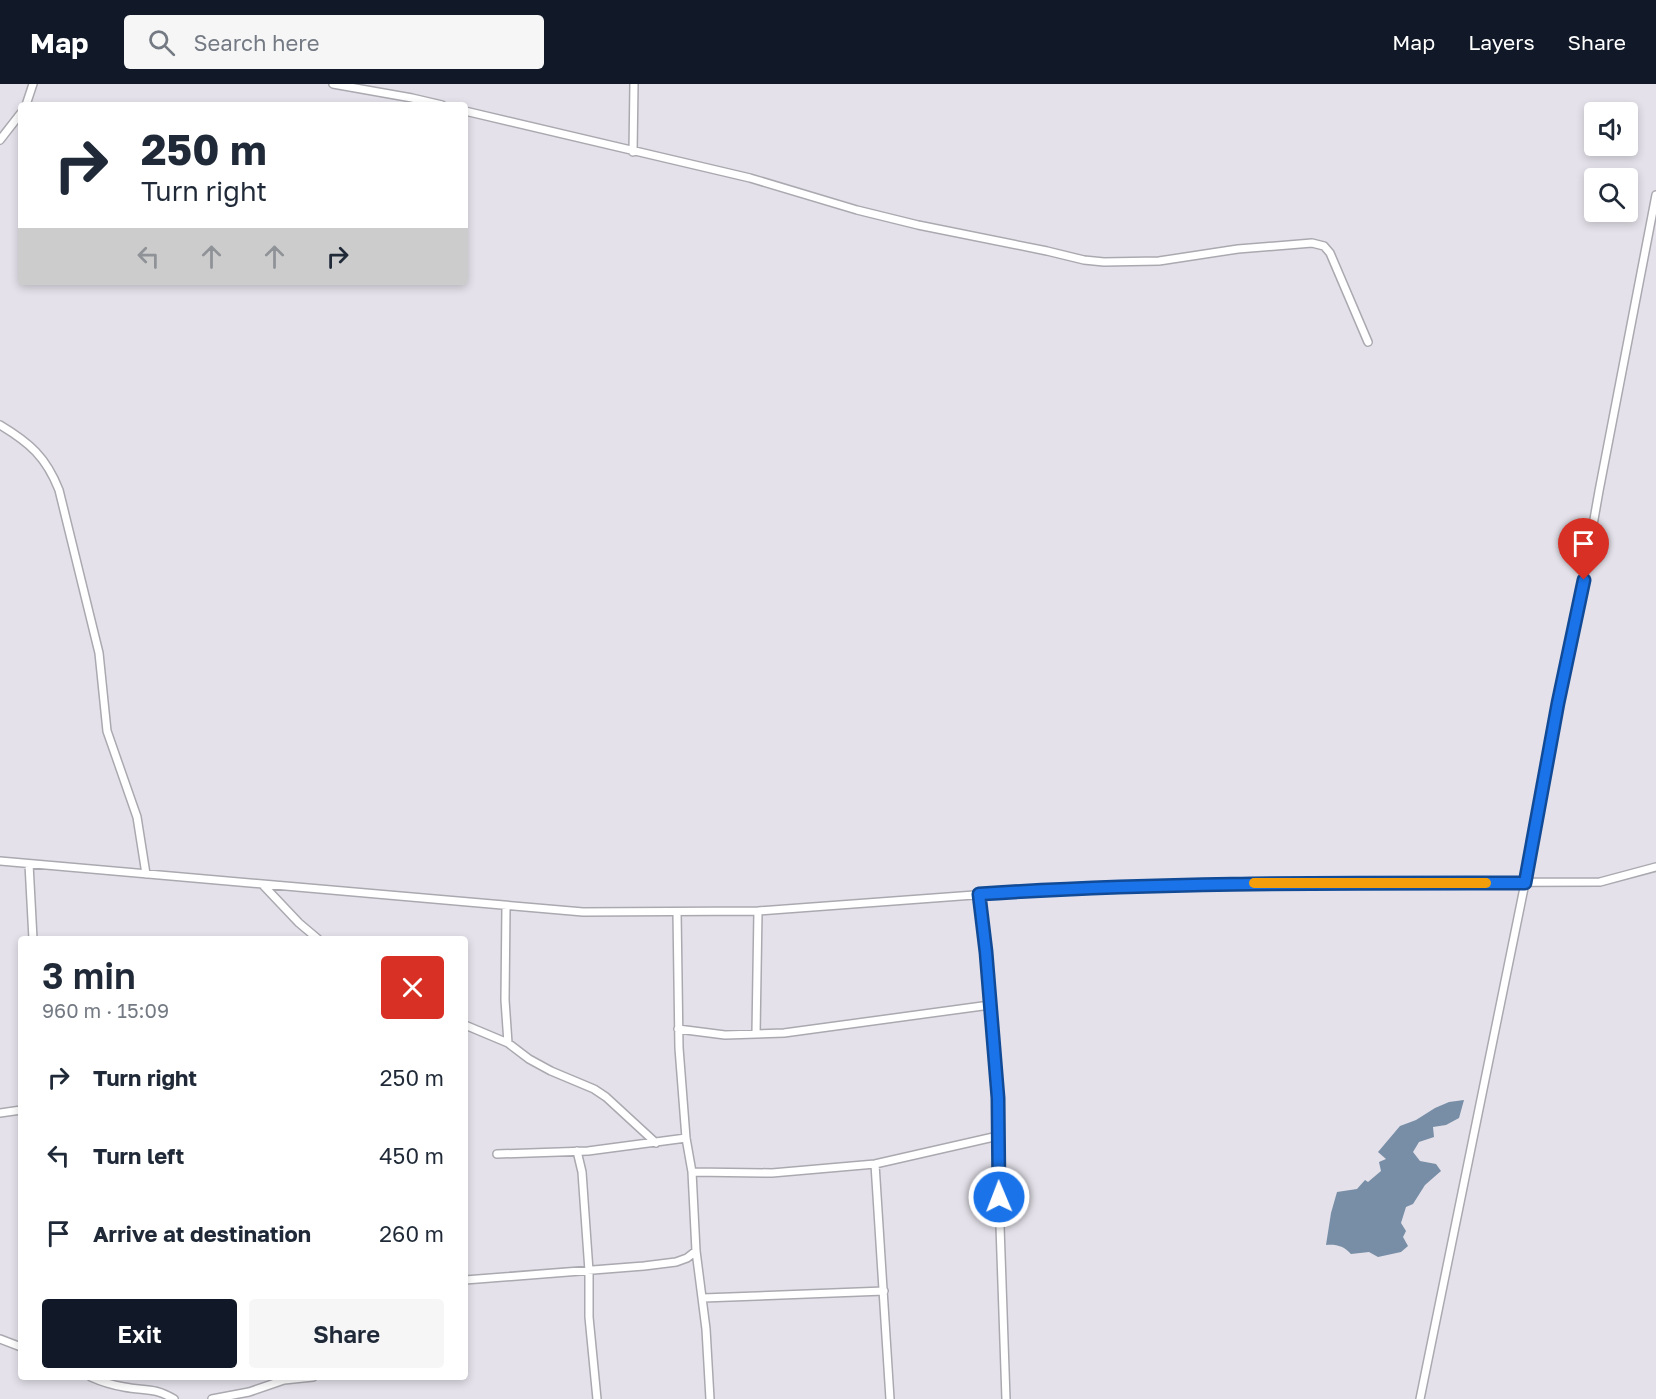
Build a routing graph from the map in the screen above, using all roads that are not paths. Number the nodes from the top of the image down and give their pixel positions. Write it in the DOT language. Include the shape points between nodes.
graph roads {
  1 [pos="33,84"];
  2 [pos="333,84"];
  3 [pos="634,84"];
  4 [pos="27,102"];
  5 [pos="429,102"];
  6 [pos="468,112"];
  7 [pos="18,117"];
  8 [pos="0,139"];
  9 [pos="633,152"];
  10 [pos="1656,195"];
  11 [pos="1368,342"];
  12 [pos="0,425"];
  13 [pos="0,861"];
  14 [pos="29,864"];
  15 [pos="1656,867"];
  16 [pos="146,874"];
  17 [pos="1525,883"];
  18 [pos="263,885"];
  19 [pos="979,894"];
  20 [pos="506,907"];
  21 [pos="758,911"];
  22 [pos="677,912"];
  23 [pos="33,936"];
  24 [pos="315,936"];
  25 [pos="990,1005"];
  26 [pos="468,1026"];
  27 [pos="678,1029"];
  28 [pos="756,1034"];
  29 [pos="508,1043"];
  30 [pos="18,1110"];
  31 [pos="0,1113"];
  32 [pos="998,1136"];
  33 [pos="686,1138"];
  34 [pos="656,1143"];
  35 [pos="577,1151"];
  36 [pos="497,1154"];
  37 [pos="875,1164"];
  38 [pos="692,1172"];
  39 [pos="696,1251"];
  40 [pos="589,1271"];
  41 [pos="468,1280"];
  42 [pos="884,1291"];
  43 [pos="703,1298"];
  44 [pos="0,1339"];
  45 [pos="18,1346"];
  46 [pos="98,1380"];
  47 [pos="284,1380"];
  48 [pos="174,1399"];
  49 [pos="212,1399"];
  50 [pos="597,1399"];
  51 [pos="710,1399"];
  52 [pos="890,1399"];
  53 [pos="1006,1399"];
  54 [pos="1420,1399"];
  1 -- 4 [label="street"];
  2 -- 5 [label="street"];
  3 -- 9 [label="street"];
  6 -- 9 [label="street"];
  7 -- 8 [label="street"];
  9 -- 11 [label="street" via="750,178 918,225 1084,260 1159,261 1273,245 1324,246"];
  10 -- 17 [label="street"];
  12 -- 16 [label="street" via="40,454 59,490 96,641 107,731 138,818"];
  13 -- 14 [label="street"];
  14 -- 16 [label="street"];
  14 -- 23 [label="street"];
  15 -- 17 [label="street" via="1600,882"];
  16 -- 18 [label="street"];
  17 -- 19 [label="street" via="1248,883"];
  17 -- 54 [label="street"];
  18 -- 20 [label="street"];
  18 -- 24 [label="street"];
  19 -- 21 [label="street"];
  19 -- 25 [label="street"];
  20 -- 22 [label="street"];
  20 -- 29 [label="street"];
  21 -- 22 [label="street"];
  21 -- 28 [label="street"];
  22 -- 27 [label="street"];
  25 -- 28 [label="street"];
  25 -- 32 [label="street"];
  26 -- 29 [label="street"];
  27 -- 28 [label="street"];
  27 -- 33 [label="street"];
  29 -- 34 [label="street" via="529,1059 606,1097"];
  30 -- 31 [label="street"];
  32 -- 37 [label="street"];
  32 -- 53 [label="street"];
  33 -- 34 [label="street"];
  33 -- 38 [label="street"];
  34 -- 35 [label="street"];
  35 -- 36 [label="street"];
  35 -- 40 [label="street"];
  37 -- 38 [label="street" via="772,1173"];
  37 -- 42 [label="street"];
  38 -- 39 [label="street"];
  39 -- 40 [label="street" via="676,1262"];
  39 -- 43 [label="street"];
  40 -- 41 [label="street"];
  40 -- 50 [label="street"];
  42 -- 43 [label="street"];
  42 -- 52 [label="street"];
  43 -- 51 [label="street"];
  44 -- 45 [label="street"];
  46 -- 48 [label="street" via="126,1388 150,1388"];
  47 -- 49 [label="street"];
}
